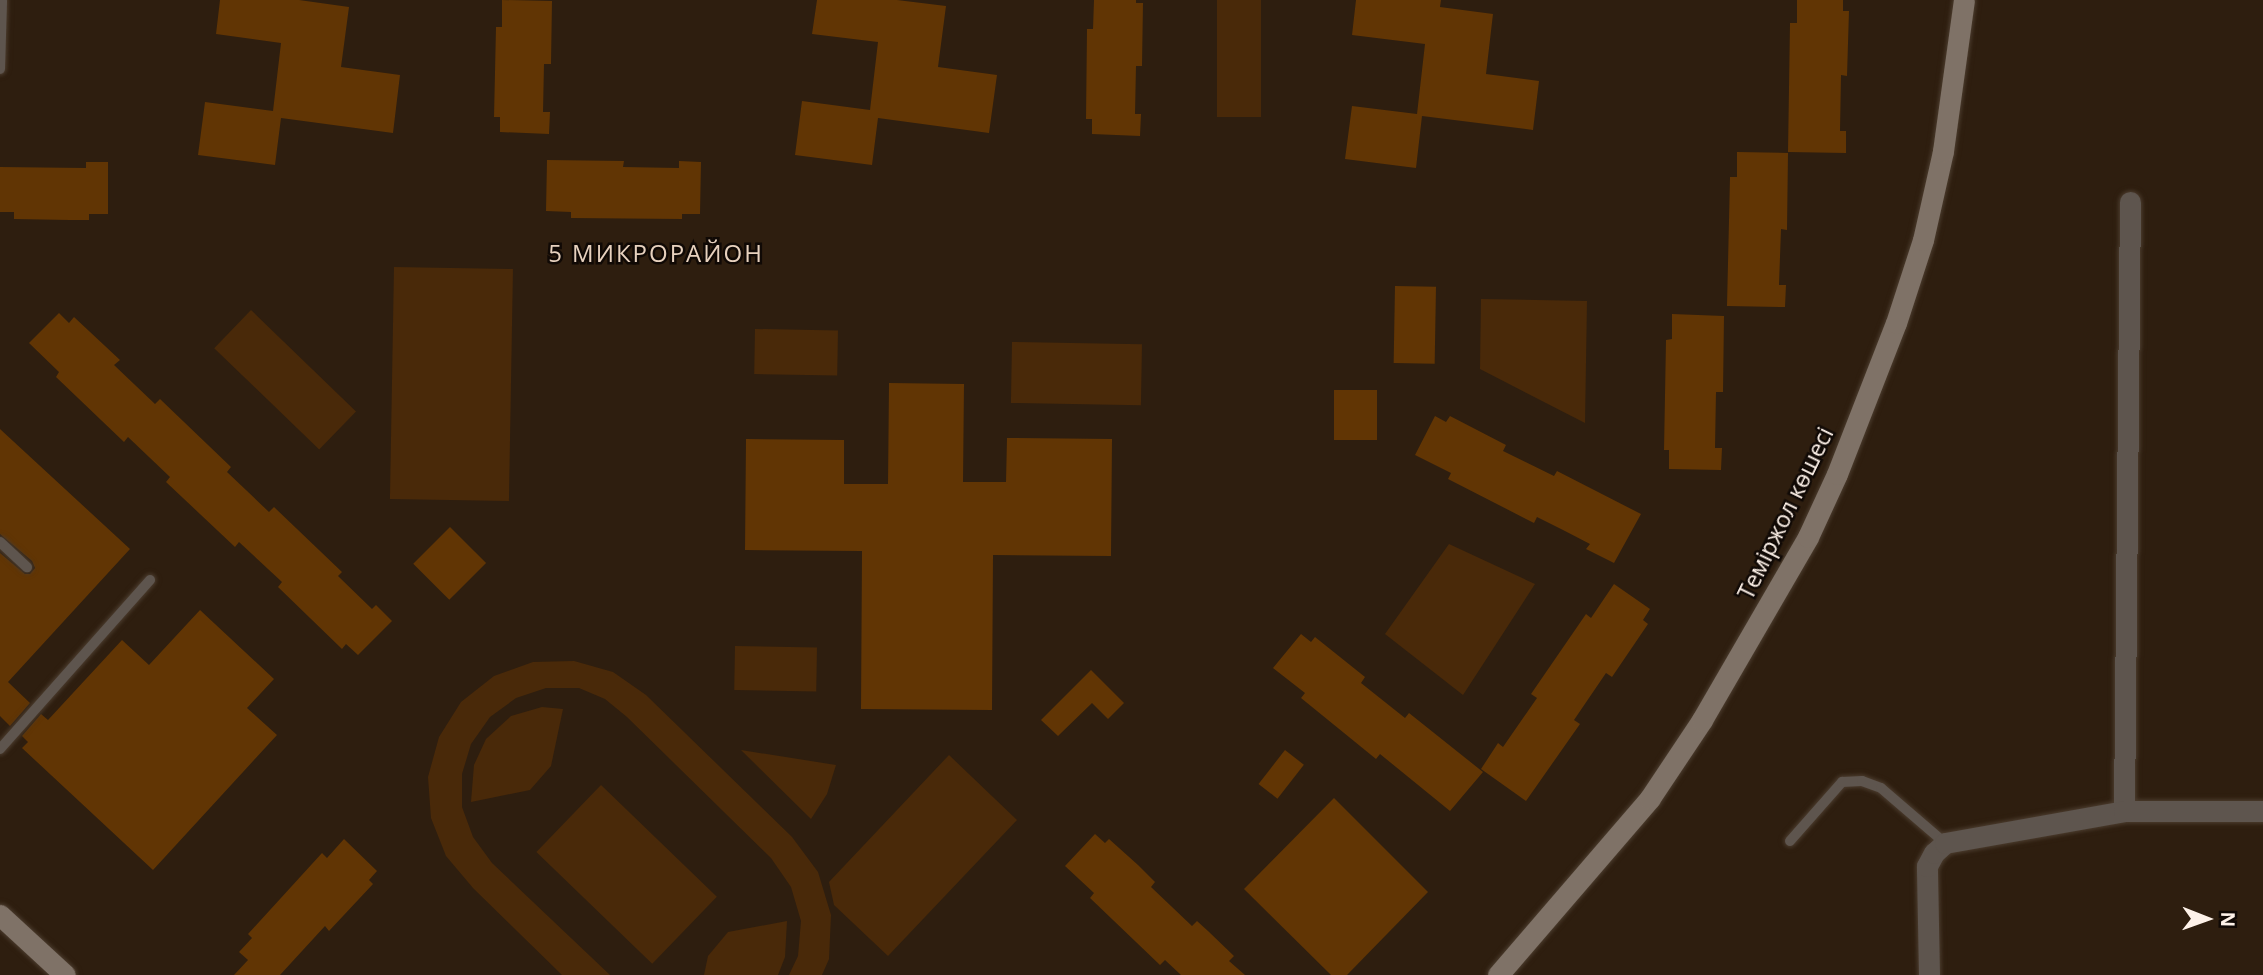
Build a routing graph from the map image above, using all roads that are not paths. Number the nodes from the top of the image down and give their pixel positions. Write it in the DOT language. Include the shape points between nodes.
graph roads {
  1 [pos="2,0"];
  2 [pos="1964,0"];
  3 [pos="0,69"];
  4 [pos="2130,202"];
  5 [pos="0,542"];
  6 [pos="27,567"];
  7 [pos="150,580"];
  8 [pos="0,749"];
  9 [pos="2124,811"];
  10 [pos="2263,811"];
  11 [pos="1790,841"];
  12 [pos="1945,843"];
  13 [pos="0,915"];
  14 [pos="65,975"];
  15 [pos="1498,975"];
  16 [pos="1929,975"];
  1 -- 3 [label="lane"];
  2 -- 15 [label="street, Теміржол көшесі" via="1943,151 1923,240 1896,323 1808,537 1702,720 1650,798"];
  4 -- 9 [label="street"];
  5 -- 6 [label="lane"];
  7 -- 8 [label="lane"];
  9 -- 10 [label="street"];
  9 -- 12 [label="street"];
  11 -- 12 [label="lane" via="1842,782 1862,781 1881,789"];
  12 -- 16 [label="street" via="1927,866"];
  13 -- 14 [label="street"];
}
